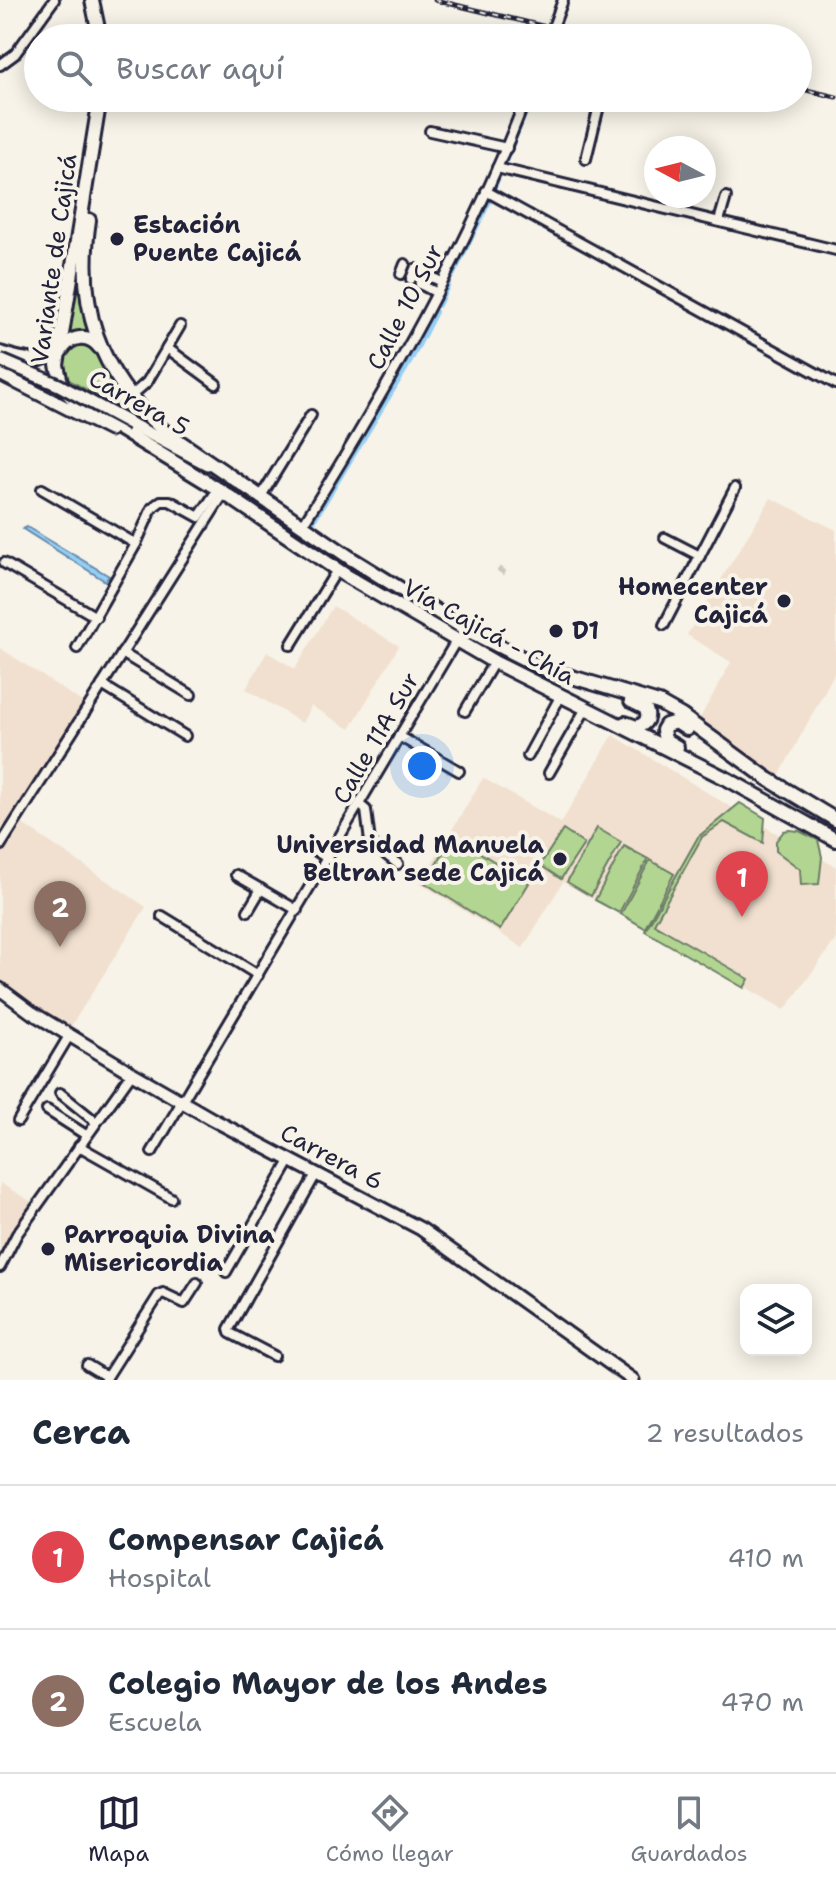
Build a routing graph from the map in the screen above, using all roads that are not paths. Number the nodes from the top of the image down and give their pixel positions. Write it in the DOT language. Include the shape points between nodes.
graph roads {
  1 [pos="54,0"];
  2 [pos="92,0"];
  3 [pos="101,0"];
  4 [pos="563,0"];
  5 [pos="37,24"];
  6 [pos="97,24"];
  7 [pos="106,24"];
  8 [pos="554,24"];
  9 [pos="24,42"];
  10 [pos="0,65"];
  11 [pos="98,112"];
  12 [pos="106,112"];
  13 [pos="521,112"];
  14 [pos="598,112"];
  15 [pos="430,131"];
  16 [pos="507,148"];
  17 [pos="586,159"];
  18 [pos="497,168"];
  19 [pos="486,191"];
  20 [pos="726,197"];
  21 [pos="719,221"];
  22 [pos="836,250"];
  23 [pos="405,264"];
  24 [pos="423,272"];
  25 [pos="401,274"];
  26 [pos="442,282"];
  27 [pos="418,283"];
  28 [pos="437,293"];
  29 [pos="68,297"];
  30 [pos="180,326"];
  31 [pos="167,348"];
  32 [pos="102,351"];
  33 [pos="0,353"];
  34 [pos="59,355"];
  35 [pos="0,360"];
  36 [pos="0,374"];
  37 [pos="216,384"];
  38 [pos="836,384"];
  39 [pos="130,397"];
  40 [pos="311,415"];
  41 [pos="132,439"];
  42 [pos="211,466"];
  43 [pos="735,488"];
  44 [pos="42,489"];
  45 [pos="221,491"];
  46 [pos="260,498"];
  47 [pos="302,526"];
  48 [pos="665,538"];
  49 [pos="136,544"];
  50 [pos="700,556"];
  51 [pos="4,563"];
  52 [pos="337,570"];
  53 [pos="96,617"];
  54 [pos="664,625"];
  55 [pos="456,641"];
  56 [pos="291,645"];
  57 [pos="77,648"];
  58 [pos="122,653"];
  59 [pos="494,662"];
  60 [pos="584,681"];
  61 [pos="102,685"];
  62 [pos="191,695"];
  63 [pos="560,697"];
  64 [pos="465,711"];
  65 [pos="589,712"];
  66 [pos="185,736"];
  67 [pos="399,736"];
  68 [pos="727,751"];
  69 [pos="528,756"];
  70 [pos="459,771"];
  71 [pos="549,773"];
  72 [pos="771,803"];
  73 [pos="360,805"];
  74 [pos="836,820"];
  75 [pos="836,840"];
  76 [pos="307,845"];
  77 [pos="0,846"];
  78 [pos="328,859"];
  79 [pos="398,864"];
  80 [pos="236,875"];
  81 [pos="261,889"];
  82 [pos="297,910"];
  83 [pos="248,911"];
  84 [pos="162,916"];
  85 [pos="258,975"];
  86 [pos="0,989"];
  87 [pos="69,1036"];
  88 [pos="132,1073"];
  89 [pos="60,1093"];
  90 [pos="183,1102"];
  91 [pos="47,1110"];
  92 [pos="18,1121"];
  93 [pos="96,1122"];
  94 [pos="86,1135"];
  95 [pos="79,1146"];
  96 [pos="152,1152"];
  97 [pos="290,1161"];
  98 [pos="316,1174"];
  99 [pos="171,1198"];
  100 [pos="0,1267"];
  101 [pos="226,1272"];
  102 [pos="197,1283"];
  103 [pos="274,1356"];
  104 [pos="87,1365"];
  105 [pos="106,1378"];
  106 [pos="633,1380"];
  1 -- 5 [label="street"];
  2 -- 6 [label="highway"];
  3 -- 7 [label="highway"];
  4 -- 8 [label="street"];
  9 -- 10 [label="street"];
  11 -- 29 [label="highway, Variante de Cajicá"];
  12 -- 32 [label="highway, Variante de Cajicá" via="84,263 88,308"];
  13 -- 16 [label="street, Calle 10 Sur"];
  14 -- 17 [label="street"];
  15 -- 16 [label="street"];
  16 -- 18 [label="street, Calle 10 Sur"];
  18 -- 19 [label="street, Calle 10 Sur"];
  18 -- 21 [label="street"];
  19 -- 26 [label="street, Calle 10 Sur"];
  19 -- 38 [label="street"];
  20 -- 21 [label="street"];
  21 -- 22 [label="street"];
  23 -- 25 [label="street"];
  24 -- 26 [label="street"];
  24 -- 27 [label="street"];
  24 -- 27 [label="street"];
  26 -- 28 [label="street, Calle 10 Sur"];
  27 -- 28 [label="street"];
  28 -- 47 [label="street, Calle 10 Sur"];
  29 -- 33 [label="highway" via="54,347 45,358 27,361"];
  29 -- 34 [label="highway, Variante de Cajicá"];
  30 -- 31 [label="street"];
  31 -- 37 [label="street"];
  31 -- 39 [label="street" via="147,382"];
  32 -- 34 [label="highway" via="89,338 79,337 63,346"];
  32 -- 39 [label="highway, Variante de Cajicá"];
  34 -- 41 [label="highway, Variante de Cajicá" via="58,376 68,396"];
  35 -- 42 [label="main road, Carrera 5, bridge" via="59,385"];
  36 -- 41 [label="main road, Carrera 5"];
  39 -- 42 [label="highway, Variante de Cajicá"];
  40 -- 46 [label="street"];
  41 -- 45 [label="highway, Vía Cajicá - Chía"];
  42 -- 46 [label="highway, Variante de Cajicá"];
  43 -- 50 [label="street"];
  44 -- 49 [label="street"];
  45 -- 49 [label="street" via="199,517 161,501 152,508"];
  45 -- 52 [label="highway, Vía Cajicá - Chía"];
  45 -- 58 [label="street"];
  46 -- 47 [label="highway, Variante de Cajicá"];
  47 -- 60 [label="highway, Variante de Cajicá" via="518,658"];
  48 -- 50 [label="street"];
  49 -- 53 [label="street"];
  50 -- 54 [label="street"];
  51 -- 53 [label="street"];
  52 -- 55 [label="highway, Vía Cajicá - Chía"];
  52 -- 56 [label="street"];
  53 -- 57 [label="street"];
  55 -- 59 [label="highway, Vía Cajicá - Chía"];
  55 -- 67 [label="street, Calle 11A Sur"];
  58 -- 61 [label="street"];
  58 -- 62 [label="street"];
  59 -- 63 [label="highway, Vía Cajicá - Chía"];
  59 -- 64 [label="street"];
  60 -- 65 [label="highway" via="594,691 639,703 648,713 645,723 636,727"];
  60 -- 68 [label="highway" via="659,703"];
  61 -- 66 [label="street"];
  61 -- 77 [label="street"];
  63 -- 65 [label="highway, Vía Cajicá - Chía"];
  63 -- 69 [label="street"];
  65 -- 71 [label="street"];
  65 -- 72 [label="highway, Vía Cajicá - Chía"];
  67 -- 70 [label="street"];
  67 -- 73 [label="street, Calle 11A Sur"];
  68 -- 72 [label="highway" via="711,747 676,722 663,730 665,740 765,793"];
  68 -- 74 [label="highway"];
  72 -- 75 [label="highway, Vía Cajicá - Chía"];
  73 -- 78 [label="street, Calle 11A Sur"];
  73 -- 79 [label="street" via="366,810 370,842"];
  76 -- 78 [label="street"];
  78 -- 82 [label="street, Calle 11A Sur"];
  80 -- 81 [label="street"];
  81 -- 82 [label="street"];
  81 -- 83 [label="street"];
  82 -- 85 [label="street, Calle 11A Sur"];
  84 -- 85 [label="street"];
  85 -- 90 [label="street, Calle 11A Sur"];
  86 -- 87 [label="main road, Carrera 6"];
  87 -- 88 [label="main road, Carrera 6"];
  87 -- 92 [label="street"];
  88 -- 90 [label="main road, Carrera 6"];
  88 -- 93 [label="street"];
  89 -- 93 [label="street"];
  90 -- 96 [label="street, Calle 11A Sur"];
  90 -- 97 [label="main road, Carrera 6"];
  91 -- 94 [label="street"];
  93 -- 94 [label="street"];
  94 -- 95 [label="street"];
  95 -- 99 [label="street"];
  95 -- 100 [label="street"];
  97 -- 98 [label="main road, Carrera 6"];
  97 -- 101 [label="street"];
  98 -- 103 [label="street" via="229,1329"];
  98 -- 106 [label="main road, Carrera 6" via="421,1229"];
  102 -- 105 [label="street" via="184,1303 163,1293"];
  104 -- 105 [label="street"];
}
